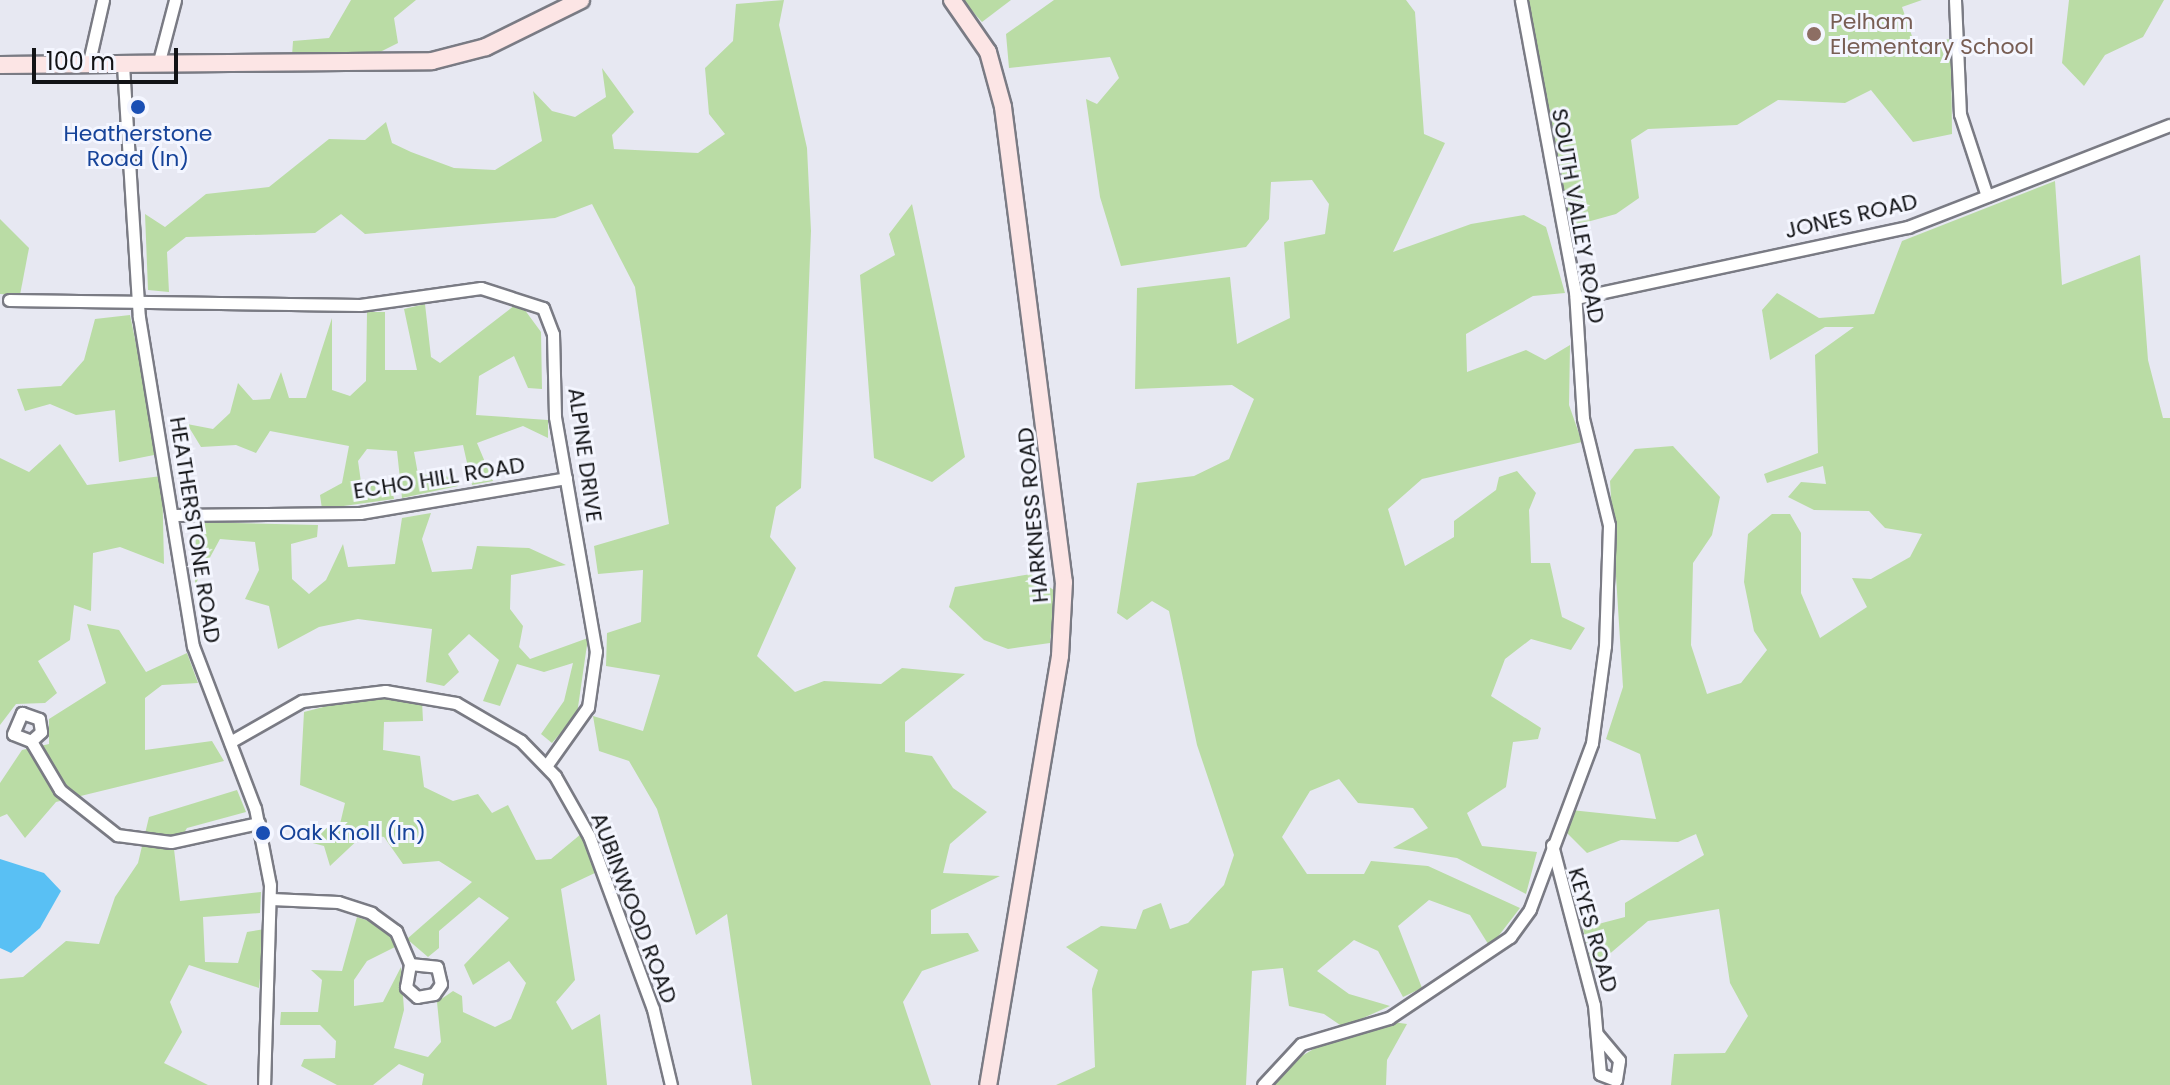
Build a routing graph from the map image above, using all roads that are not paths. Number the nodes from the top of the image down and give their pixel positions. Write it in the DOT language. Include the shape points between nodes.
graph roads {
  1 [pos="103,0"];
  2 [pos="175,0"];
  3 [pos="581,0"];
  4 [pos="952,0"];
  5 [pos="1521,0"];
  6 [pos="1955,0"];
  7 [pos="0,65"];
  8 [pos="123,65"];
  9 [pos="158,65"];
  10 [pos="88,66"];
  11 [pos="2170,125"];
  12 [pos="1987,196"];
  13 [pos="1576,298"];
  14 [pos="9,300"];
  15 [pos="138,304"];
  16 [pos="566,478"];
  17 [pos="174,515"];
  18 [pos="31,741"];
  19 [pos="230,742"];
  20 [pos="547,765"];
  21 [pos="259,823"];
  22 [pos="1552,836"];
  23 [pos="271,899"];
  24 [pos="410,964"];
  25 [pos="1598,1035"];
  26 [pos="264,1085"];
  27 [pos="671,1085"];
  28 [pos="988,1085"];
  29 [pos="1263,1085"];
  1 -- 10 [label="street"];
  2 -- 9 [label="street"];
  3 -- 9 [label="main road" via="486,47 432,61"];
  4 -- 28 [label="main road, HARKNESS ROAD" via="988,52 1003,107 1064,582 1060,656"];
  5 -- 13 [label="street, SOUTH VALLEY ROAD"];
  6 -- 12 [label="street" via="1960,114"];
  7 -- 10 [label="main road"];
  8 -- 9 [label="main road"];
  8 -- 10 [label="main road"];
  8 -- 15 [label="street, HEATHERSTONE ROAD"];
  11 -- 12 [label="street, JONES ROAD"];
  12 -- 13 [label="street, JONES ROAD" via="1871,237"];
  13 -- 22 [label="street, SOUTH VALLEY ROAD" via="1580,402 1607,508 1609,583 1592,743"];
  14 -- 15 [label="street, ALPINE DRIVE"];
  15 -- 16 [label="street, ALPINE DRIVE" via="360,305 481,288 525,298 543,308 551,323"];
  15 -- 17 [label="street, HEATHERSTONE ROAD"];
  16 -- 17 [label="street, ECHO HILL ROAD" via="375,512"];
  16 -- 20 [label="street, ALPINE DRIVE" via="592,601 595,662 585,713"];
  17 -- 19 [label="street, HEATHERSTONE ROAD" via="195,655"];
  18 -- 21 [label="street" via="60,790 117,835 171,842"];
  19 -- 20 [label="street, AUBINWOOD ROAD" via="311,698 395,691 468,707"];
  19 -- 21 [label="street, HEATHERSTONE ROAD"];
  20 -- 27 [label="street, AUBINWOOD ROAD" via="598,858 653,1009"];
  21 -- 23 [label="street, HEATHERSTONE ROAD"];
  22 -- 25 [label="street, KEYES ROAD"];
  22 -- 29 [label="street, SOUTH VALLEY ROAD" via="1530,909 1496,951 1381,1022 1301,1044"];
  23 -- 24 [label="street" via="365,909 396,931"];
  23 -- 26 [label="street, HEATHERSTONE ROAD"];
}
